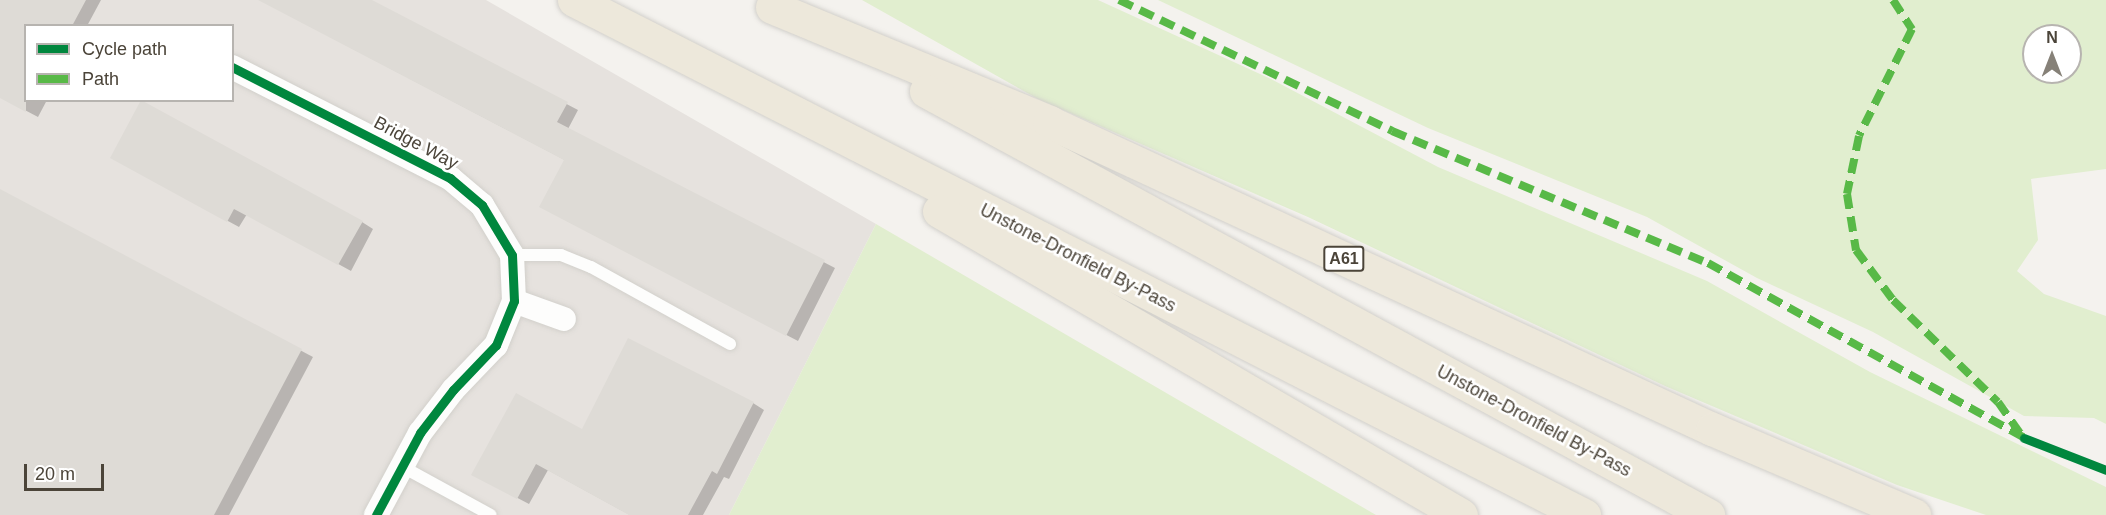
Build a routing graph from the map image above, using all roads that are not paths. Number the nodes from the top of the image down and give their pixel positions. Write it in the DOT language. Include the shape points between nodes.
graph roads {
  1 [pos="574,0"];
  2 [pos="765,4"];
  3 [pos="637,34"];
  4 [pos="234,67"];
  5 [pos="512,255"];
  6 [pos="513,301"];
  7 [pos="564,319"];
  8 [pos="730,344"];
  9 [pos="401,466"];
  10 [pos="376,515"];
  11 [pos="491,515"];
  12 [pos="1461,515"];
  13 [pos="1584,515"];
  14 [pos="1708,515"];
  15 [pos="1914,515"];
  1 -- 3 [label="highway, Unstone-Dronfield By-Pass"];
  2 -- 14 [label="highway, Unstone-Dronfield By-Pass / A61"];
  2 -- 15 [label="highway, A61" via="1049,122 1712,429"];
  3 -- 12 [label="highway"];
  3 -- 13 [label="highway, Unstone-Dronfield By-Pass"];
  4 -- 5 [label="street, Bridge Way" via="450,178 482,205"];
  5 -- 6 [label="street, Bridge Way"];
  5 -- 8 [label="lane" via="561,255 591,267"];
  6 -- 7 [label="street"];
  6 -- 9 [label="street, Bridge Way" via="496,345 453,390"];
  9 -- 10 [label="street, Bridge Way"];
  9 -- 11 [label="lane"];
}
